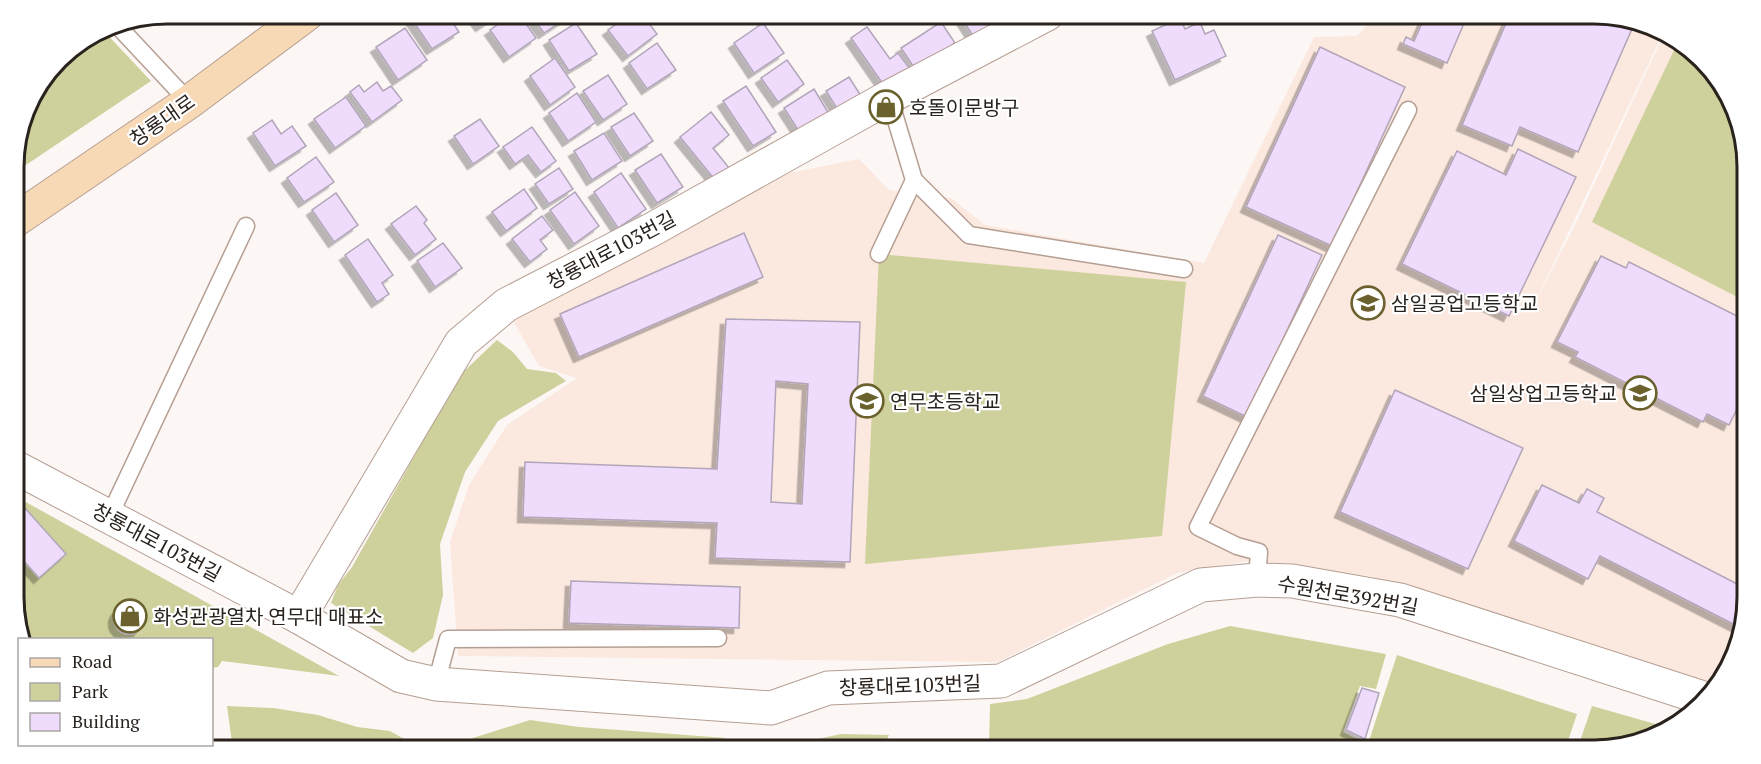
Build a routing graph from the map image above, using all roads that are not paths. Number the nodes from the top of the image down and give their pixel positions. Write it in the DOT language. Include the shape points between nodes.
graph roads {
  1 [pos="287,24"];
  2 [pos="1028,24"];
  3 [pos="123,31"];
  4 [pos="889,97"];
  5 [pos="189,102"];
  6 [pos="1408,110"];
  7 [pos="914,180"];
  8 [pos="24,214"];
  9 [pos="246,226"];
  10 [pos="879,254"];
  11 [pos="1184,269"];
  12 [pos="24,472"];
  13 [pos="109,517"];
  14 [pos="1257,580"];
  15 [pos="300,617"];
  16 [pos="718,638"];
  17 [pos="1001,681"];
  18 [pos="436,684"];
  19 [pos="1697,696"];
  1 -- 5 [label="street, 창룡대로"];
  2 -- 4 [label="street, 창룡대로103번길"];
  3 -- 5 [label="lane"];
  4 -- 7 [label="lane"];
  4 -- 15 [label="street, 창룡대로103번길" via="653,229 506,305 460,343"];
  5 -- 8 [label="street, 창룡대로"];
  6 -- 14 [label="lane" via="1198,527 1259,552"];
  7 -- 10 [label="lane"];
  7 -- 11 [label="lane" via="969,235"];
  9 -- 13 [label="lane"];
  12 -- 13 [label="street, 창룡대로103번길"];
  13 -- 15 [label="street, 창룡대로103번길"];
  14 -- 17 [label="street, 수원천로392번길" via="1202,585"];
  14 -- 19 [label="street, 수원천로392번길" via="1292,581 1400,600"];
  15 -- 18 [label="street, 창룡대로103번길" via="401,676"];
  16 -- 18 [label="lane" via="448,639"];
  17 -- 18 [label="street, 창룡대로103번길" via="828,688 771,708"];
}
